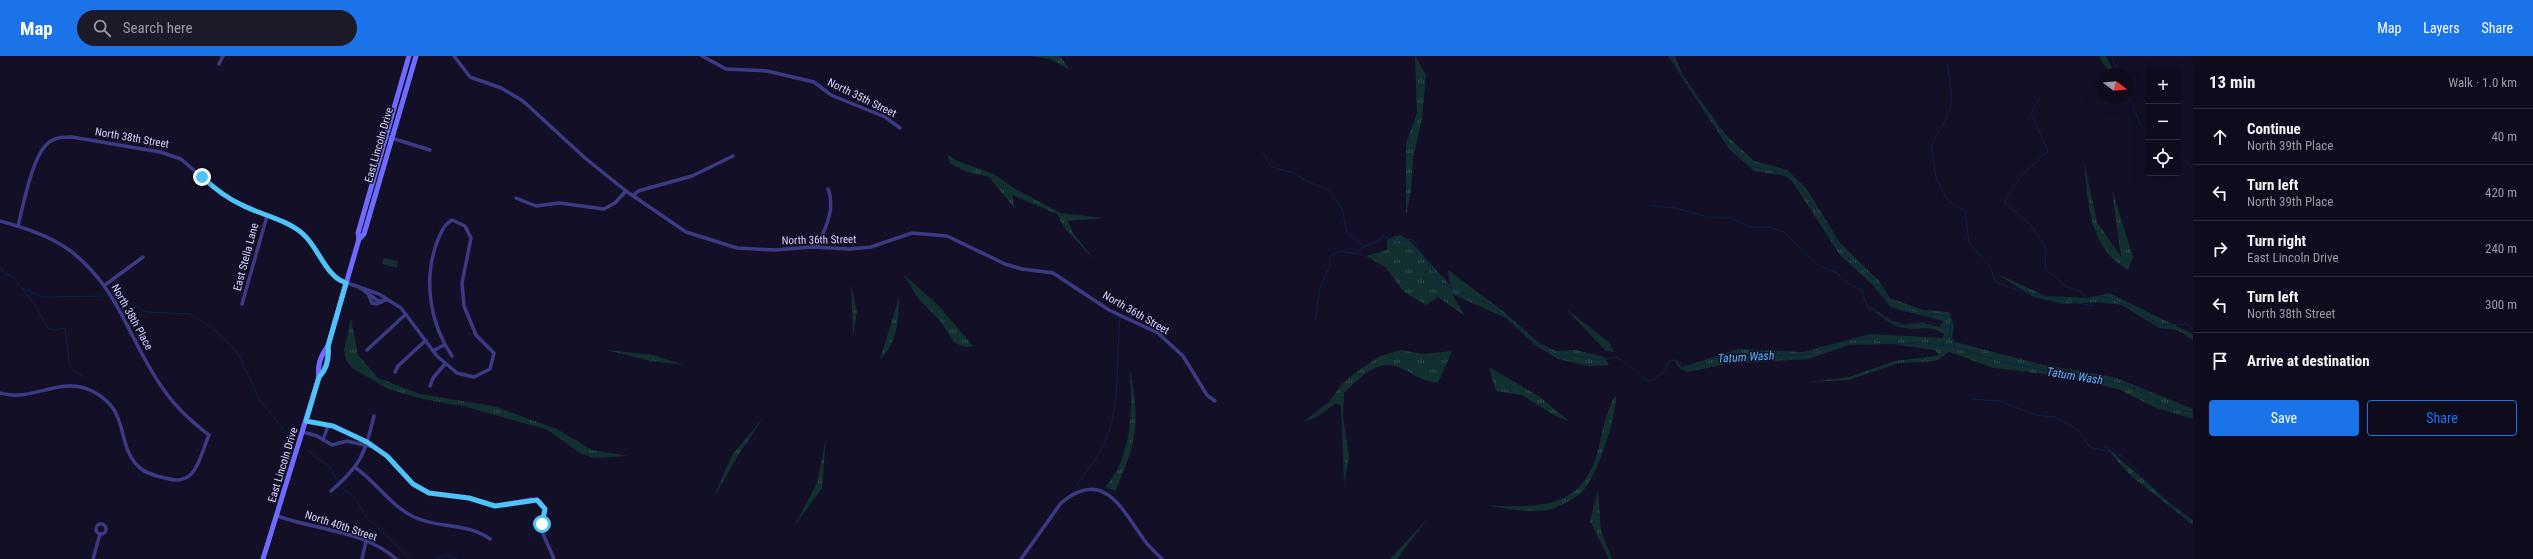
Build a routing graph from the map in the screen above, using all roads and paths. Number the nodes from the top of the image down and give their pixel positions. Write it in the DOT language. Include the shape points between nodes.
graph roads {
  1 [pos="223,56"];
  2 [pos="409,56"];
  3 [pos="416,56"];
  4 [pos="454,56"];
  5 [pos="702,56"];
  6 [pos="219,64"];
  7 [pos="900,128"];
  8 [pos="385,136"];
  9 [pos="392,138"];
  10 [pos="430,150"];
  11 [pos="732,156"];
  12 [pos="828,189"];
  13 [pos="626,190"];
  14 [pos="634,195"];
  15 [pos="516,198"];
  16 [pos="266,216"];
  17 [pos="0,221"];
  18 [pos="18,226"];
  19 [pos="360,239"];
  20 [pos="817,247"];
  21 [pos="142,257"];
  22 [pos="346,283"];
  23 [pos="105,285"];
  24 [pos="356,286"];
  25 [pos="388,300"];
  26 [pos="242,304"];
  27 [pos="406,314"];
  28 [pos="426,340"];
  29 [pos="444,345"];
  30 [pos="367,350"];
  31 [pos="433,351"];
  32 [pos="452,356"];
  33 [pos="445,364"];
  34 [pos="395,372"];
  35 [pos="430,386"];
  36 [pos="0,393"];
  37 [pos="1216,401"];
  38 [pos="374,416"];
  39 [pos="306,421"];
  40 [pos="328,426"];
  41 [pos="303,432"];
  42 [pos="323,440"];
  43 [pos="366,444"];
  44 [pos="356,468"];
  45 [pos="330,491"];
  46 [pos="278,516"];
  47 [pos="100,534"];
  48 [pos="490,538"];
  49 [pos="366,541"];
  50 [pos="93,559"];
  51 [pos="263,559"];
  52 [pos="362,559"];
  53 [pos="396,559"];
  54 [pos="554,559"];
  55 [pos="1021,559"];
  56 [pos="1162,559"];
  1 -- 6 [label="street"];
  2 -- 8 [label="main road, East Lincoln Drive"];
  3 -- 9 [label="main road, East Lincoln Drive"];
  4 -- 13 [label="street, North 36th Street" via="470,77 501,88 523,101 585,158"];
  5 -- 7 [label="street, North 35th Street" via="726,69 767,71 814,82 831,95 885,117"];
  8 -- 9 [label="street"];
  8 -- 19 [label="main road, East Lincoln Drive" via="358,233"];
  9 -- 10 [label="street"];
  9 -- 19 [label="main road, East Lincoln Drive" via="364,234"];
  11 -- 14 [label="street" via="692,176 638,191"];
  12 -- 20 [label="street" via="829,219"];
  13 -- 14 [label="street, North 36th Street"];
  13 -- 15 [label="street" via="615,203 604,209 564,203 536,206"];
  14 -- 20 [label="street, North 36th Street" via="686,232 726,246 767,250"];
  16 -- 18 [label="street, North 38th Street" via="221,194 189,165 172,155 58,137 50,141 40,154"];
  16 -- 22 [label="street, North 38th Street" via="303,234 336,280"];
  16 -- 26 [label="street, East Stella Lane"];
  17 -- 18 [label="street, North 38th Place"];
  18 -- 23 [label="street, North 38th Place" via="52,239 72,252"];
  19 -- 22 [label="main road, East Lincoln Drive"];
  20 -- 37 [label="street, North 36th Street" via="860,248 912,233 935,233 955,238 1005,264 1053,273 1109,310 1144,326 1170,342 1191,367 1207,395"];
  21 -- 23 [label="street"];
  22 -- 24 [label="street"];
  22 -- 39 [label="main road, East Lincoln Drive" via="328,346 318,370 319,377"];
  23 -- 36 [label="street, North 38th Place" via="164,391 209,435 193,473 184,481 176,481 150,473 138,466 129,451 117,414 104,398 93,391 80,386 64,385 23,394"];
  24 -- 25 [label="street" via="380,294"];
  24 -- 25 [label="street" via="369,296 372,303"];
  25 -- 27 [label="street"];
  27 -- 28 [label="street"];
  27 -- 30 [label="street"];
  28 -- 31 [label="street"];
  28 -- 34 [label="street" via="398,366"];
  29 -- 31 [label="street"];
  29 -- 32 [label="street"];
  29 -- 33 [label="street" via="433,310 431,271 436,245 443,227 456,220 467,228 471,238 462,283 464,306 476,335 492,350 494,358 486,372 474,377 461,376"];
  31 -- 33 [label="street"];
  33 -- 35 [label="street" via="433,378"];
  38 -- 43 [label="street"];
  39 -- 40 [label="street"];
  39 -- 41 [label="main road, East Lincoln Drive"];
  40 -- 42 [label="street"];
  40 -- 43 [label="street"];
  41 -- 42 [label="street"];
  41 -- 46 [label="main road, East Lincoln Drive"];
  42 -- 43 [label="street" via="332,445 346,441"];
  43 -- 44 [label="street"];
  43 -- 54 [label="street" via="387,456 413,484 429,493 469,498 495,506 531,500 541,502 545,509 542,533"];
  44 -- 45 [label="street"];
  44 -- 48 [label="street" via="405,512 424,521 471,528"];
  46 -- 49 [label="street, North 40th Street"];
  46 -- 51 [label="main road, East Lincoln Drive"];
  47 -- 50 [label="street"];
  49 -- 52 [label="street"];
  49 -- 53 [label="street, North 40th Street"];
  55 -- 56 [label="street" via="1061,503 1070,496 1086,490 1101,492 1116,499 1145,541"];
}
